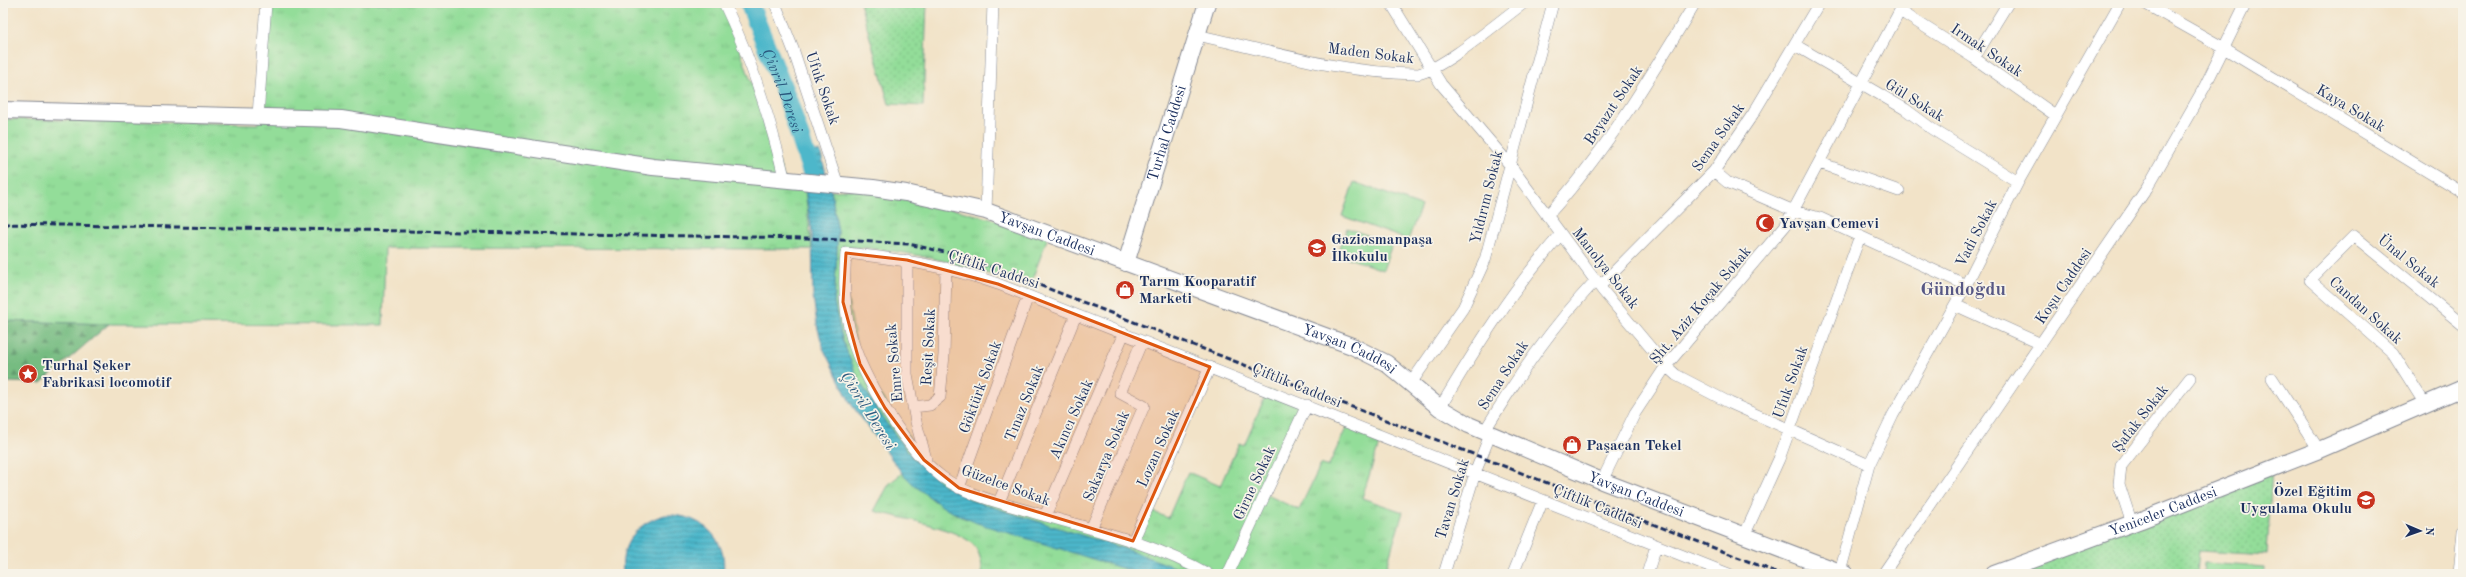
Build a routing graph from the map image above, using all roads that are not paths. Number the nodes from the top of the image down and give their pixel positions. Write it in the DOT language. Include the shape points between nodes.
graph roads {
  1 [pos="266,3"];
  2 [pos="724,3"];
  3 [pos="775,3"];
  4 [pos="993,3"];
  5 [pos="1197,3"];
  6 [pos="1207,3"];
  7 [pos="1391,3"];
  8 [pos="1524,3"];
  9 [pos="1553,3"];
  10 [pos="1695,3"];
  11 [pos="1819,3"];
  12 [pos="2008,3"];
  13 [pos="2120,3"];
  14 [pos="2144,3"];
  15 [pos="2246,3"];
  16 [pos="1902,7"];
  17 [pos="1197,35"];
  18 [pos="1795,45"];
  19 [pos="2224,48"];
  20 [pos="1974,58"];
  21 [pos="1431,69"];
  22 [pos="1861,84"];
  23 [pos="3,110"];
  24 [pos="2055,115"];
  25 [pos="258,116"];
  26 [pos="3,119"];
  27 [pos="1820,163"];
  28 [pos="1510,165"];
  29 [pos="654,167"];
  30 [pos="1714,172"];
  31 [pos="791,181"];
  32 [pos="2018,182"];
  33 [pos="834,184"];
  34 [pos="1899,191"];
  35 [pos="2463,193"];
  36 [pos="1794,210"];
  37 [pos="986,211"];
  38 [pos="1547,216"];
  39 [pos="1561,234"];
  40 [pos="1860,236"];
  41 [pos="846,253"];
  42 [pos="907,260"];
  43 [pos="1122,261"];
  44 [pos="946,268"];
  45 [pos="2310,280"];
  46 [pos="1598,283"];
  47 [pos="1966,285"];
  48 [pos="1028,296"];
  49 [pos="1955,305"];
  50 [pos="1076,314"];
  51 [pos="2463,325"];
  52 [pos="1124,334"];
  53 [pos="1142,341"];
  54 [pos="2041,344"];
  55 [pos="1666,366"];
  56 [pos="1210,367"];
  57 [pos="2190,378"];
  58 [pos="2272,378"];
  59 [pos="1412,383"];
  60 [pos="2462,394"];
  61 [pos="2425,404"];
  62 [pos="1307,405"];
  63 [pos="913,407"];
  64 [pos="1440,408"];
  65 [pos="1789,429"];
  66 [pos="1487,433"];
  67 [pos="2319,450"];
  68 [pos="927,463"];
  69 [pos="1869,464"];
  70 [pos="1475,473"];
  71 [pos="1602,481"];
  72 [pos="960,488"];
  73 [pos="1542,500"];
  74 [pos="999,502"];
  75 [pos="1045,516"];
  76 [pos="2132,524"];
  77 [pos="1091,529"];
  78 [pos="2463,531"];
  79 [pos="1744,536"];
  80 [pos="1133,541"];
  81 [pos="1656,546"];
  82 [pos="1724,573"];
  83 [pos="1842,573"];
  84 [pos="1208,574"];
  85 [pos="1228,574"];
  86 [pos="1444,574"];
  87 [pos="1513,574"];
  88 [pos="1647,574"];
  89 [pos="1883,574"];
  90 [pos="1994,574"];
  91 [pos="2459,574"];
  1 -- 25 [label="street"];
  2 -- 31 [label="street"];
  3 -- 33 [label="street, Ufuk Sokak" via="796,57"];
  4 -- 37 [label="street"];
  5 -- 43 [label="street, Turhal Caddesi"];
  6 -- 17 [label="street, Turhal Caddesi"];
  7 -- 21 [label="street, Manolya Sokak"];
  8 -- 21 [label="street, Maden Sokak"];
  9 -- 28 [label="street, Yıldırım Sokak"];
  10 -- 38 [label="street, Beyazıt Sokak" via="1591,164"];
  11 -- 18 [label="street, Sema Sokak"];
  12 -- 20 [label="street"];
  13 -- 24 [label="street, Vadi Sokak"];
  14 -- 19 [label="street, Kaya Sokak"];
  15 -- 19 [label="street, Koşu Caddesi"];
  16 -- 20 [label="street, Irmak Sokak"];
  16 -- 22 [label="street, Şht. Aziz Koçak Sokak"];
  17 -- 21 [label="street, Maden Sokak" via="1301,59 1372,71 1418,74"];
  17 -- 43 [label="street, Turhal Caddesi"];
  18 -- 22 [label="street, Gül Sokak"];
  18 -- 30 [label="street, Sema Sokak"];
  19 -- 35 [label="street, Kaya Sokak"];
  19 -- 54 [label="street, Koşu Caddesi" via="2147,188"];
  20 -- 24 [label="street, Irmak Sokak"];
  21 -- 28 [label="street, Manolya Sokak" via="1448,94"];
  22 -- 27 [label="street, Şht. Aziz Koçak Sokak"];
  22 -- 32 [label="street, Gül Sokak" via="1905,109 1932,129"];
  23 -- 25 [label="street"];
  24 -- 32 [label="street, Vadi Sokak"];
  25 -- 29 [label="street" via="367,122"];
  26 -- 29 [label="street" via="340,128 499,153 611,166"];
  27 -- 34 [label="street"];
  27 -- 36 [label="street, Şht. Aziz Koçak Sokak"];
  28 -- 38 [label="street, Manolya Sokak"];
  28 -- 59 [label="street, Yıldırım Sokak" via="1490,245 1472,291"];
  29 -- 31 [label="street, Yavşan Caddesi"];
  30 -- 36 [label="street" via="1727,182"];
  30 -- 46 [label="street, Sema Sokak"];
  31 -- 33 [label="street, Yavşan Caddesi"];
  32 -- 47 [label="street, Vadi Sokak"];
  33 -- 37 [label="street, Yavşan Caddesi" via="906,193"];
  36 -- 40 [label="street" via="1820,218"];
  36 -- 55 [label="street, Şht. Aziz Koçak Sokak" via="1774,242"];
  37 -- 43 [label="street, Yavşan Caddesi"];
  38 -- 39 [label="street, Manolya Sokak"];
  39 -- 46 [label="street, Manolya Sokak"];
  39 -- 64 [label="street" via="1536,262 1499,315"];
  40 -- 47 [label="street"];
  40 -- 65 [label="street, Ufuk Sokak"];
  41 -- 42 [label="street, Çiftlik Caddesi"];
  41 -- 68 [label="street, Güzelce Sokak" via="843,302 847,325 860,364 885,408"];
  42 -- 44 [label="street, Çiftlik Caddesi"];
  42 -- 63 [label="street, Emre Sokak" via="906,357"];
  43 -- 59 [label="street, Yavşan Caddesi" via="1352,346 1386,363"];
  44 -- 48 [label="street, Çiftlik Caddesi" via="970,274"];
  44 -- 63 [label="street, Reşit Sokak" via="944,355 940,397 930,405"];
  45 -- 51 [label="street, Ünal Sokak" via="2354,236"];
  45 -- 61 [label="street, Candan Sokak" via="2393,353"];
  46 -- 55 [label="street, Manolya Sokak"];
  46 -- 66 [label="street, Sema Sokak" via="1546,336 1524,368"];
  47 -- 49 [label="street, Vadi Sokak"];
  48 -- 50 [label="street, Çiftlik Caddesi"];
  48 -- 72 [label="street, Göktürk Sokak"];
  49 -- 54 [label="street"];
  49 -- 69 [label="street, Vadi Sokak" via="1893,415"];
  50 -- 52 [label="street, Çiftlik Caddesi"];
  50 -- 74 [label="street, Tınaz Sokak"];
  52 -- 53 [label="street, Çiftlik Caddesi"];
  52 -- 75 [label="street, Akıncı Sokak"];
  53 -- 56 [label="street, Çiftlik Caddesi"];
  53 -- 77 [label="street, Sakarya Sokak" via="1120,394 1143,406"];
  54 -- 89 [label="street, Koşu Caddesi"];
  55 -- 65 [label="street, Manolya Sokak" via="1676,375 1701,389"];
  55 -- 71 [label="street, Şht. Aziz Koçak Sokak" via="1635,412"];
  56 -- 62 [label="street, Çiftlik Caddesi"];
  56 -- 80 [label="street, Lozan Sokak"];
  57 -- 76 [label="street, Şafak Sokak" via="2122,466 2119,484"];
  58 -- 67 [label="street"];
  59 -- 64 [label="street, Yavşan Caddesi"];
  60 -- 61 [label="street, Yeniceler Caddesi"];
  61 -- 67 [label="street, Yeniceler Caddesi"];
  62 -- 70 [label="street, Çiftlik Caddesi"];
  62 -- 85 [label="street, Girne Sokak"];
  63 -- 68 [label="street, Emre Sokak"];
  64 -- 66 [label="street, Yavşan Caddesi"];
  65 -- 69 [label="street, Manolya Sokak"];
  65 -- 79 [label="street, Ufuk Sokak" via="1763,498"];
  66 -- 70 [label="street, Tavan Sokak"];
  66 -- 71 [label="street, Yavşan Caddesi"];
  67 -- 76 [label="street, Yeniceler Caddesi"];
  68 -- 72 [label="street, Güzelce Sokak"];
  69 -- 83 [label="street, Vadi Sokak"];
  70 -- 73 [label="street, Çiftlik Caddesi"];
  70 -- 86 [label="street, Tavan Sokak"];
  71 -- 79 [label="street, Yavşan Caddesi"];
  72 -- 74 [label="street, Güzelce Sokak"];
  73 -- 81 [label="street, Çiftlik Caddesi"];
  73 -- 87 [label="street"];
  74 -- 75 [label="street, Güzelce Sokak"];
  75 -- 77 [label="street, Güzelce Sokak"];
  76 -- 90 [label="street, Yeniceler Caddesi"];
  77 -- 80 [label="street, Güzelce Sokak"];
  78 -- 91 [label="street"];
  79 -- 83 [label="street, Yavşan Caddesi"];
  80 -- 84 [label="street, Güzelce Sokak" via="1173,556"];
  81 -- 82 [label="street, Çiftlik Caddesi"];
  81 -- 88 [label="street"];
}
